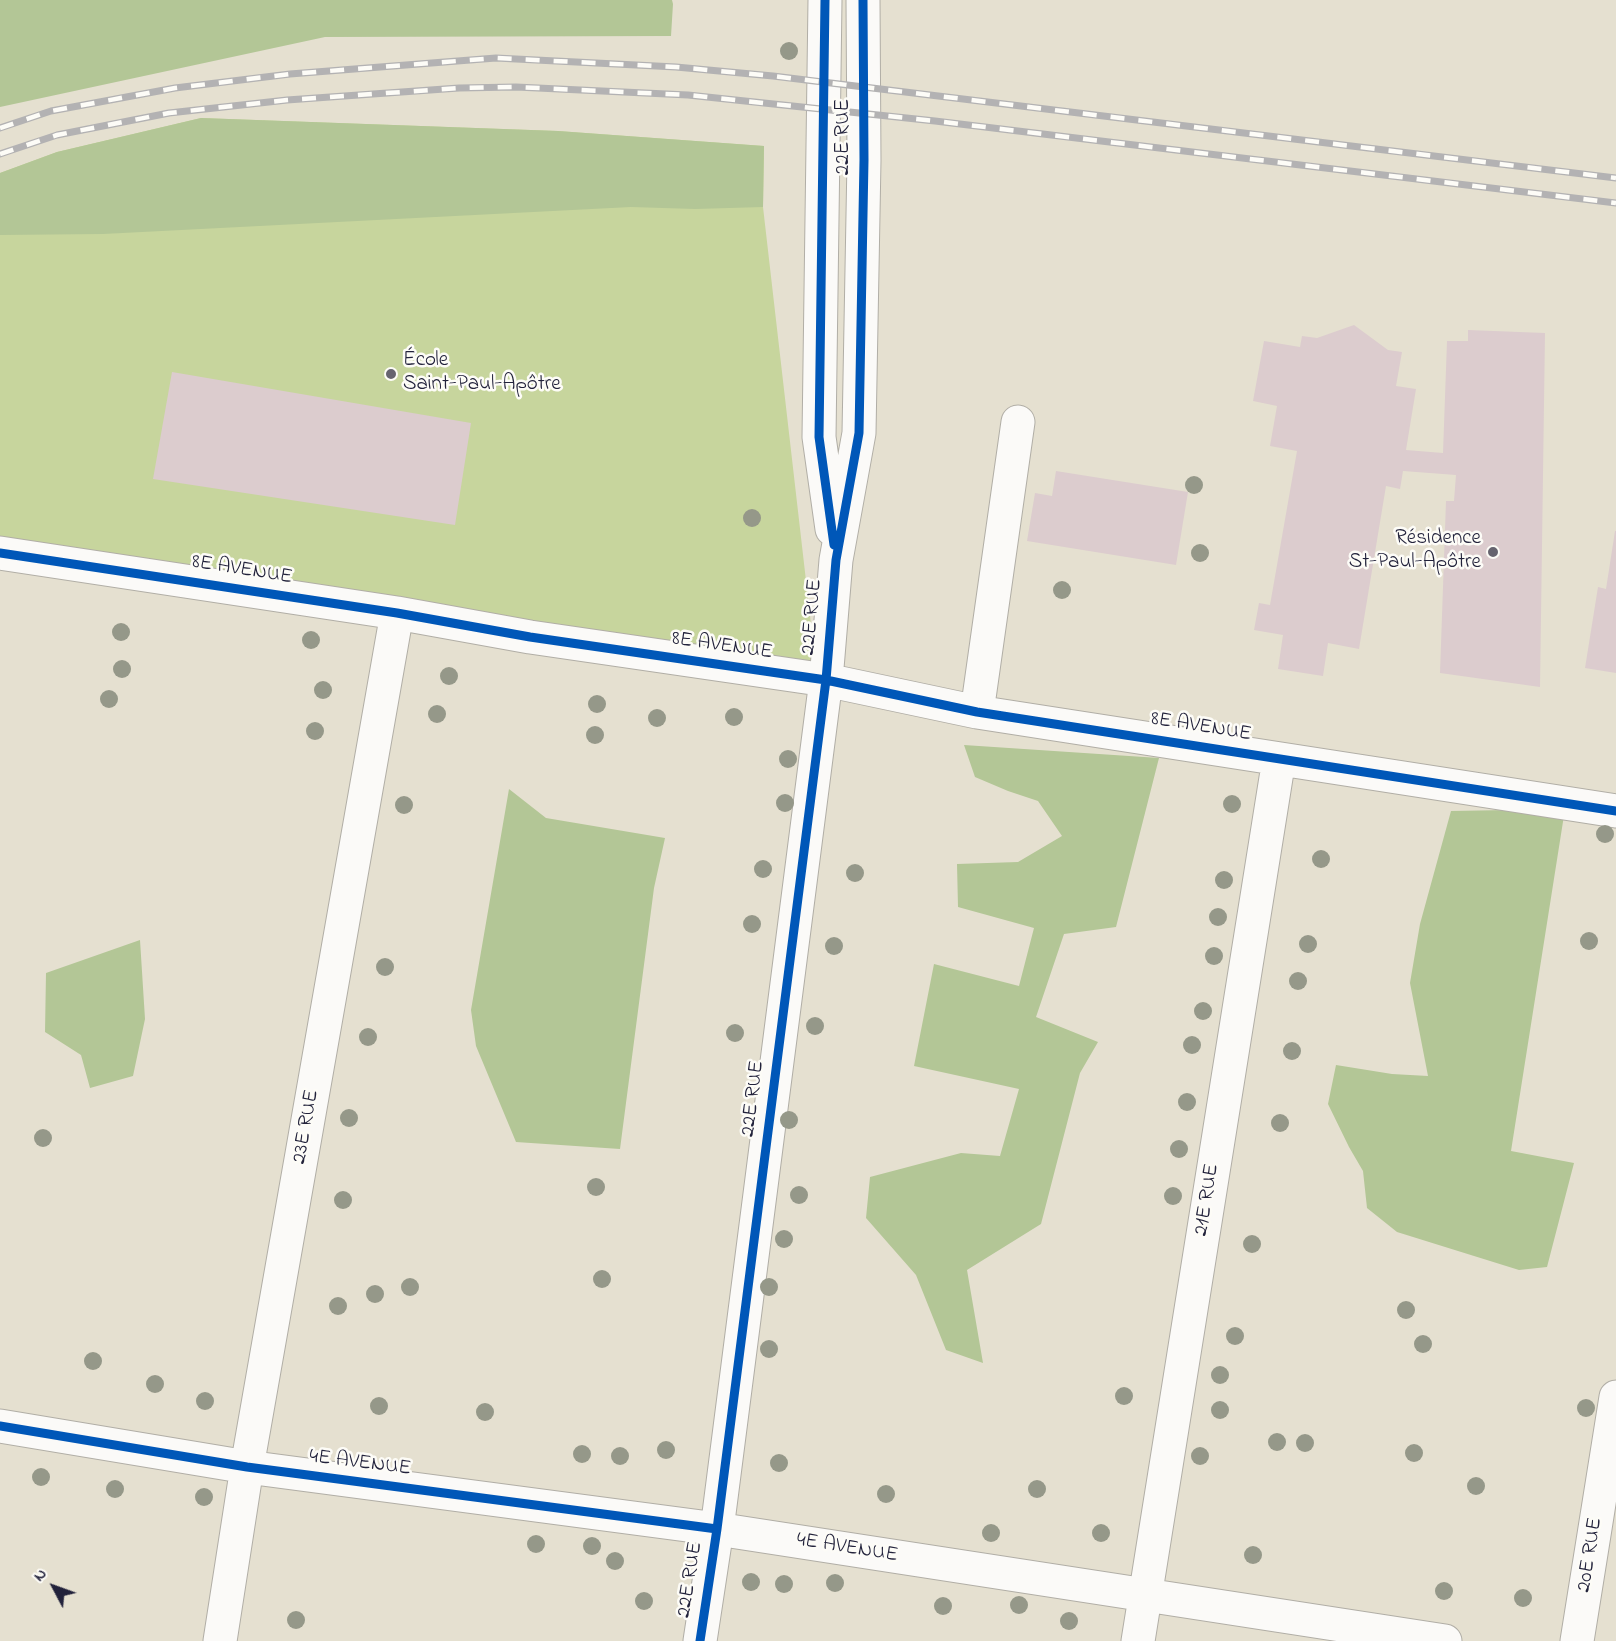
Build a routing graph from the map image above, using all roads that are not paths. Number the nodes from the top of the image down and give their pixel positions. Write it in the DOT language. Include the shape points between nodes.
graph roads {
  1 [pos="825,0"];
  2 [pos="863,0"];
  3 [pos="1018,422"];
  4 [pos="0,553"];
  5 [pos="836,560"];
  6 [pos="397,613"];
  7 [pos="826,680"];
  8 [pos="977,712"];
  9 [pos="1279,759"];
  10 [pos="1616,811"];
  11 [pos="1616,1397"];
  12 [pos="0,1426"];
  13 [pos="247,1467"];
  14 [pos="717,1529"];
  15 [pos="1145,1594"];
  16 [pos="220,1641"];
  17 [pos="700,1641"];
  18 [pos="1138,1641"];
  19 [pos="1445,1641"];
  20 [pos="1578,1641"];
  1 -- 5 [label="street, 22E RUE" via="819,437"];
  2 -- 5 [label="street, 22E RUE" via="859,433"];
  3 -- 8 [label="street"];
  4 -- 6 [label="street, 8E AVENUE"];
  5 -- 7 [label="street, 22E RUE"];
  6 -- 7 [label="street, 8E AVENUE" via="530,637"];
  6 -- 13 [label="street, 23E RUE"];
  7 -- 8 [label="street, 8E AVENUE"];
  7 -- 14 [label="street, 22E RUE"];
  8 -- 9 [label="street, 8E AVENUE"];
  9 -- 10 [label="street, 8E AVENUE"];
  9 -- 15 [label="street, 21E RUE"];
  11 -- 20 [label="street, 20E RUE"];
  12 -- 13 [label="street, 4E AVENUE"];
  13 -- 14 [label="street, 4E AVENUE"];
  13 -- 16 [label="street, 23E RUE"];
  14 -- 15 [label="street, 4E AVENUE"];
  14 -- 17 [label="street, 22E RUE"];
  15 -- 18 [label="street, 21E RUE"];
  15 -- 19 [label="street, 4E AVENUE"];
}
